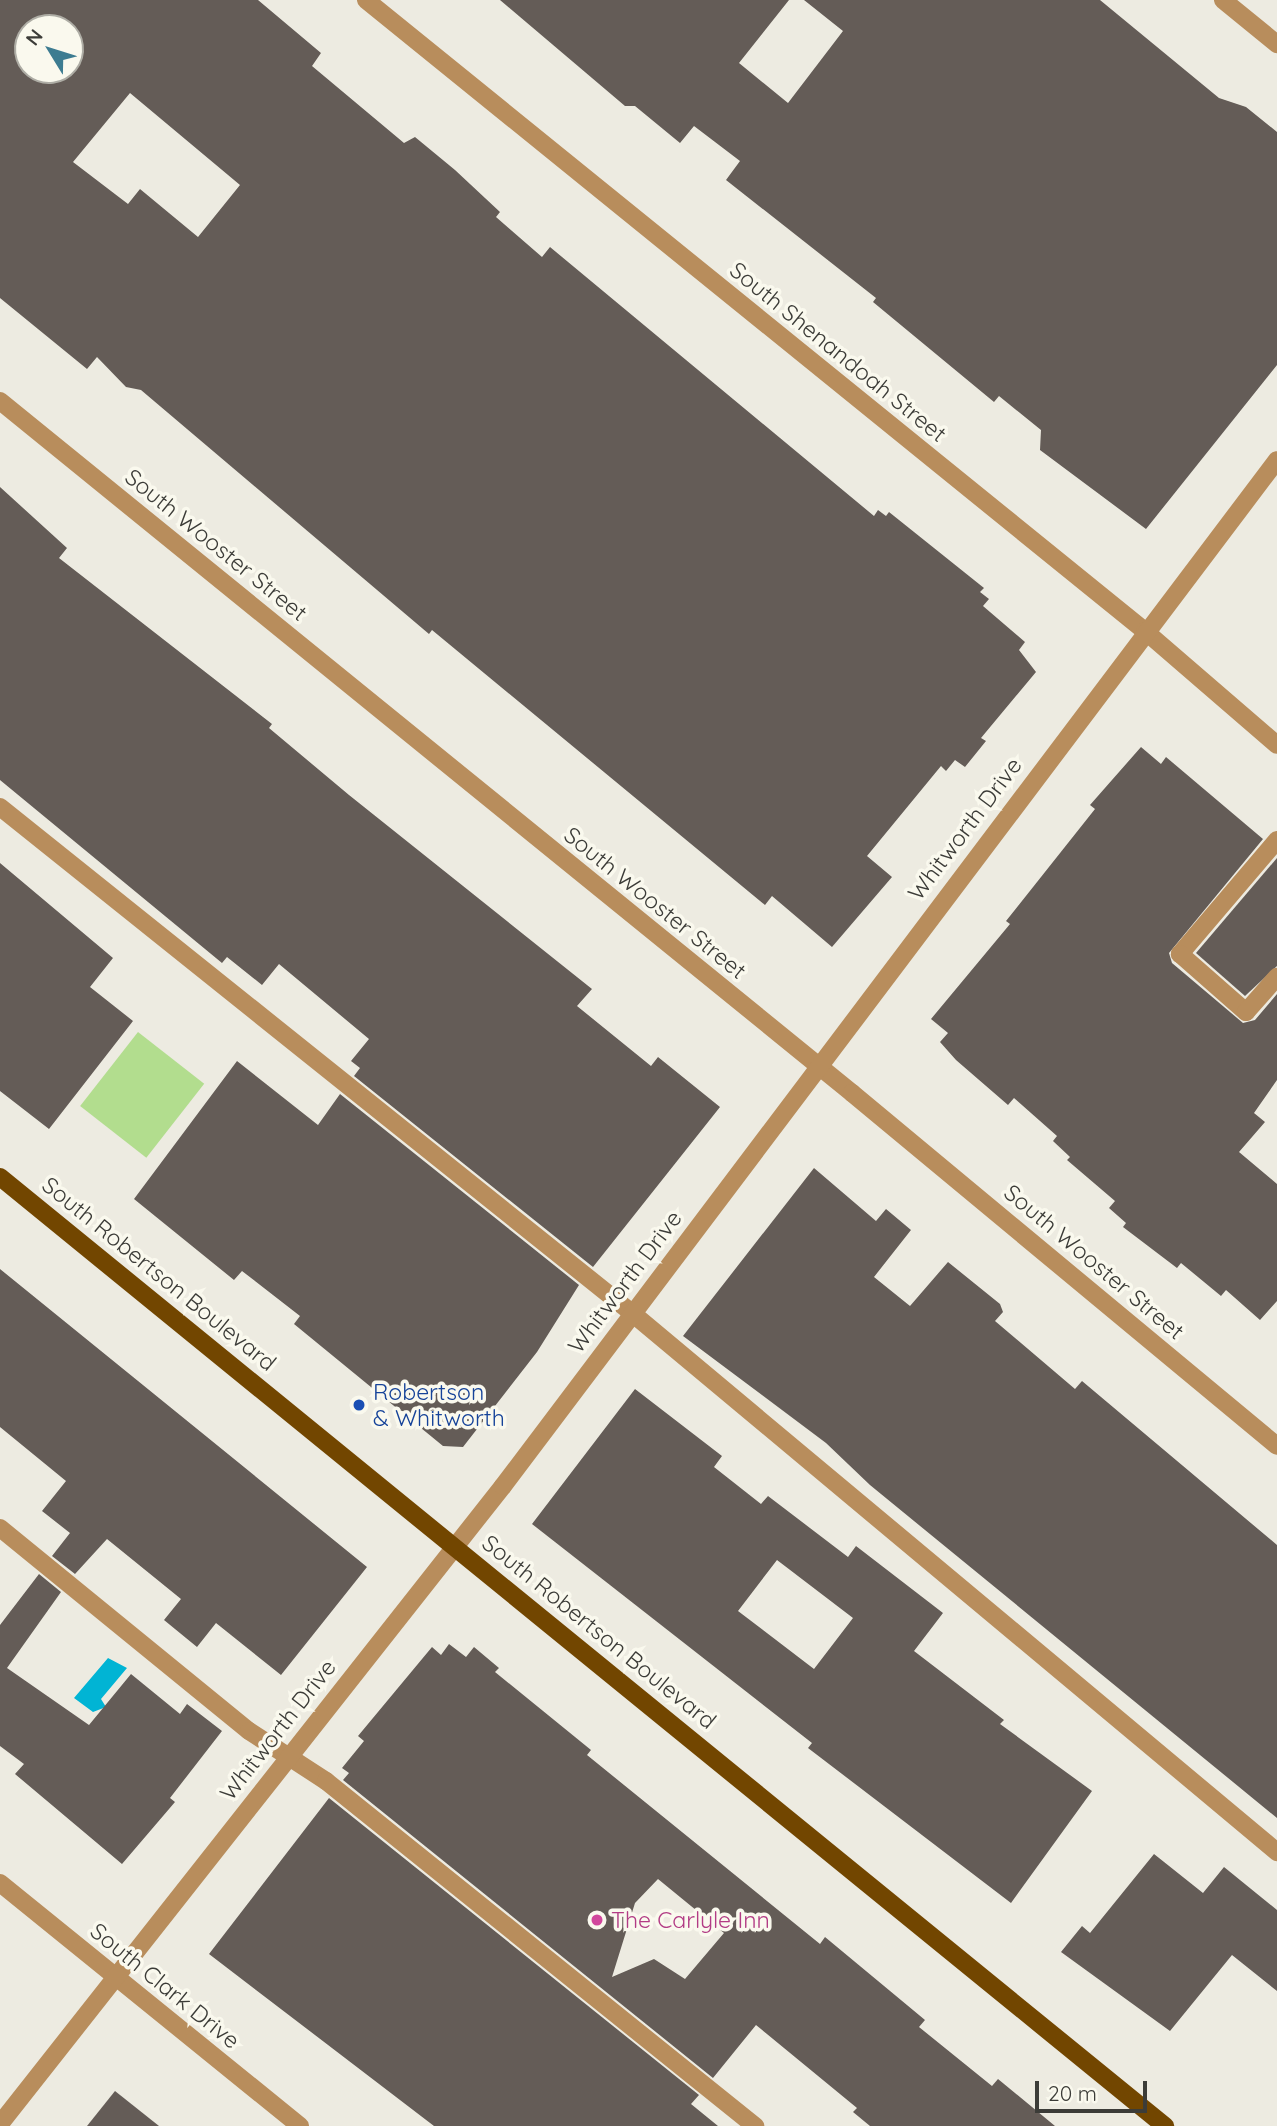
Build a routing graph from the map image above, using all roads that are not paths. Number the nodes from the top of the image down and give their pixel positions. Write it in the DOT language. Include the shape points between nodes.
graph roads {
  1 [pos="366,0"];
  2 [pos="1223,0"];
  3 [pos="1277,44"];
  4 [pos="0,401"];
  5 [pos="1277,460"];
  6 [pos="1145,631"];
  7 [pos="1277,745"];
  8 [pos="0,807"];
  9 [pos="1277,840"];
  10 [pos="1277,977"];
  11 [pos="818,1066"];
  12 [pos="0,1177"];
  13 [pos="632,1313"];
  14 [pos="1277,1446"];
  15 [pos="0,1528"];
  16 [pos="454,1545"];
  17 [pos="288,1757"];
  18 [pos="1277,1852"];
  19 [pos="0,1883"];
  20 [pos="114,1976"];
  21 [pos="0,2124"];
  22 [pos="300,2126"];
  23 [pos="755,2126"];
  24 [pos="1165,2126"];
  1 -- 6 [label="street, South Shenandoah Street"];
  2 -- 3 [label="street"];
  4 -- 11 [label="street, South Wooster Street"];
  5 -- 6 [label="street, Whitworth Drive"];
  6 -- 7 [label="street, South Shenandoah Street"];
  6 -- 11 [label="street, Whitworth Drive"];
  8 -- 13 [label="street"];
  9 -- 10 [label="street" via="1180,954 1246,1012"];
  11 -- 13 [label="street, Whitworth Drive"];
  11 -- 14 [label="street, South Wooster Street"];
  12 -- 16 [label="main road, South Robertson Boulevard"];
  13 -- 16 [label="street, Whitworth Drive"];
  13 -- 18 [label="street"];
  15 -- 17 [label="street"];
  16 -- 17 [label="street, Whitworth Drive"];
  16 -- 24 [label="main road, South Robertson Boulevard"];
  17 -- 20 [label="street, Whitworth Drive"];
  17 -- 23 [label="street" via="326,1781"];
  19 -- 20 [label="street, South Clark Drive"];
  20 -- 21 [label="street, Whitworth Drive"];
  20 -- 22 [label="street, South Clark Drive"];
}
